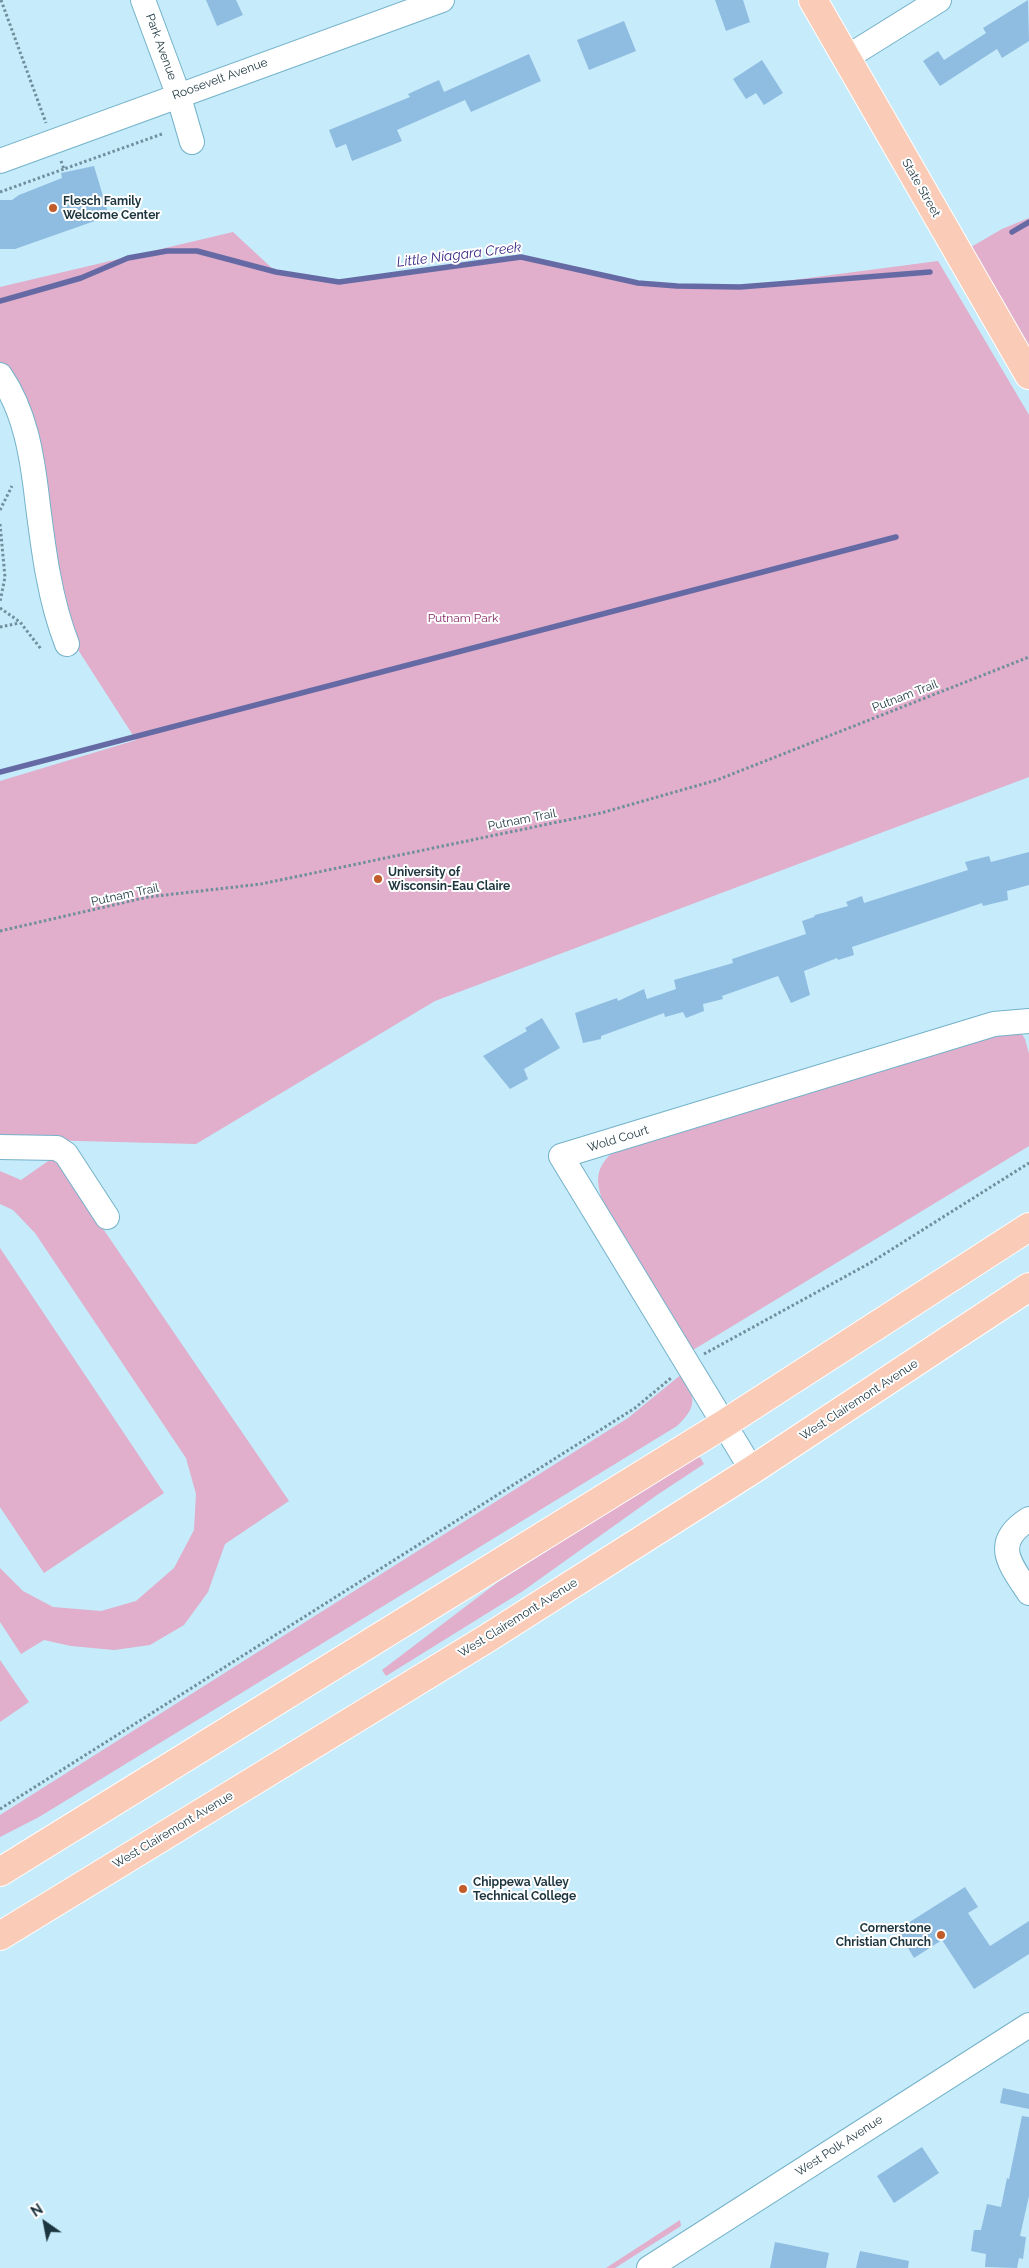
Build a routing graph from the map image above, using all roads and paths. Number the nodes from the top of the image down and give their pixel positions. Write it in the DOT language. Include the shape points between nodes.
graph roads {
  1 [pos="1,0"];
  2 [pos="143,0"];
  3 [pos="442,0"];
  4 [pos="812,0"];
  5 [pos="939,0"];
  6 [pos="846,58"];
  7 [pos="178,94"];
  8 [pos="45,120"];
  9 [pos="192,142"];
  10 [pos="0,161"];
  11 [pos="64,169"];
  12 [pos="0,192"];
  13 [pos="0,375"];
  14 [pos="1029,375"];
  15 [pos="0,524"];
  16 [pos="0,602"];
  17 [pos="0,608"];
  18 [pos="20,622"];
  19 [pos="0,627"];
  20 [pos="67,644"];
  21 [pos="41,649"];
  22 [pos="1029,657"];
  23 [pos="0,931"];
  24 [pos="1029,1021"];
  25 [pos="0,1147"];
  26 [pos="1029,1163"];
  27 [pos="107,1217"];
  28 [pos="1029,1227"];
  29 [pos="1029,1287"];
  30 [pos="687,1364"];
  31 [pos="724,1424"];
  32 [pos="752,1470"];
  33 [pos="1029,1519"];
  34 [pos="1029,1593"];
  35 [pos="0,1809"];
  36 [pos="0,1872"];
  37 [pos="0,1936"];
  38 [pos="1029,2025"];
  39 [pos="649,2268"];
  1 -- 8 [label="path"];
  2 -- 7 [label="street, Park Avenue"];
  3 -- 7 [label="street, Roosevelt Avenue"];
  4 -- 6 [label="main road, State Street"];
  5 -- 6 [label="street"];
  6 -- 14 [label="main road, State Street"];
  7 -- 9 [label="street, Park Avenue"];
  7 -- 10 [label="street, Roosevelt Avenue"];
  11 -- 12 [label="path"];
  13 -- 20 [label="street" via="24,427 35,473 57,617"];
  15 -- 16 [label="path" via="5,577"];
  17 -- 18 [label="path"];
  18 -- 19 [label="path"];
  18 -- 21 [label="path"];
  22 -- 23 [label="path, Putnam Trail" via="717,780 601,813 261,884 148,897"];
  24 -- 30 [label="street, Wold Court" via="994,1024 561,1156"];
  25 -- 27 [label="street" via="57,1148 66,1154"];
  26 -- 30 [label="path" via="870,1263"];
  28 -- 31 [label="main road"];
  29 -- 32 [label="main road, West Clairemont Avenue"];
  30 -- 31 [label="street, Wold Court"];
  30 -- 35 [label="path" via="635,1408"];
  31 -- 32 [label="street, Wold Court"];
  31 -- 36 [label="main road"];
  32 -- 37 [label="main road, West Clairemont Avenue" via="486,1639"];
  33 -- 34 [label="street" via="1016,1527 1008,1539 1006,1550 1010,1563"];
  38 -- 39 [label="street, West Polk Avenue"];
}
